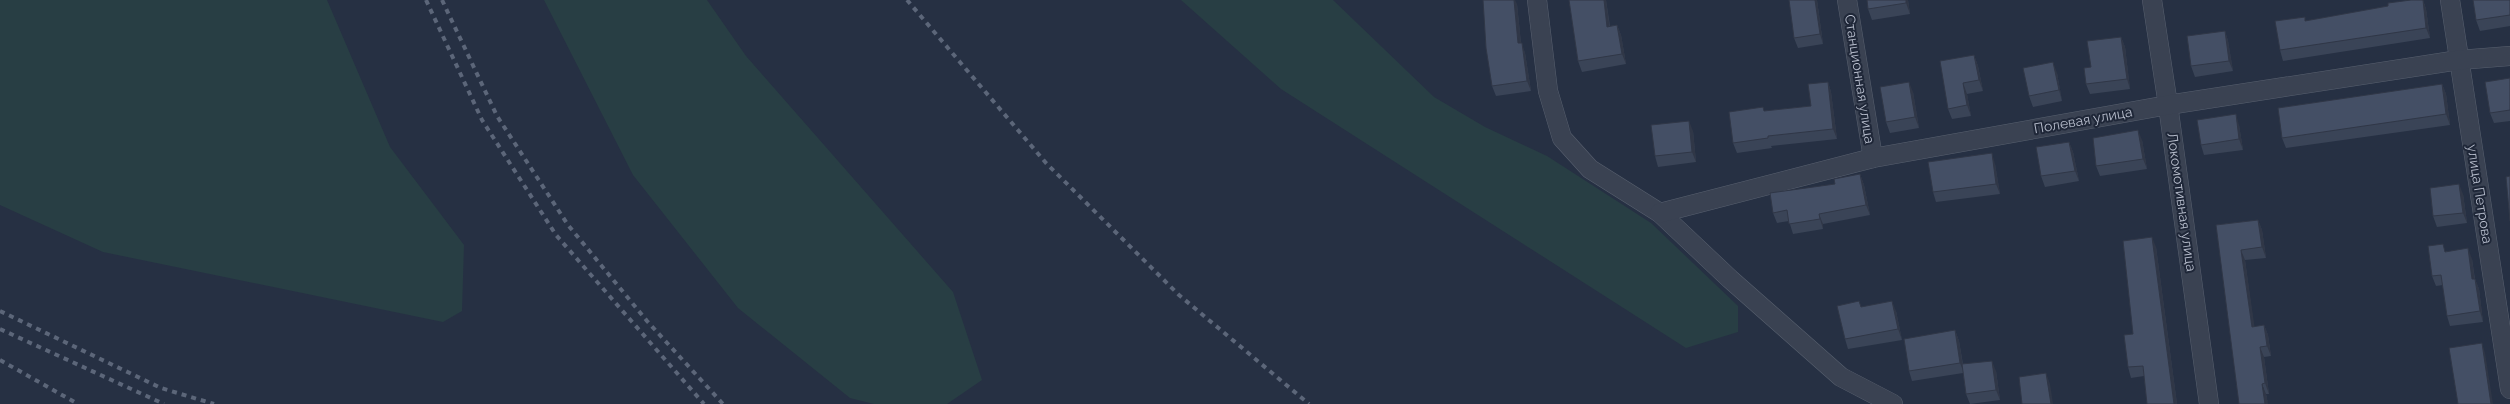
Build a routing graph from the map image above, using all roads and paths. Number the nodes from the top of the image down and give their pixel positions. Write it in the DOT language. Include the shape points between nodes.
graph roads {
  1 [pos="1537,0"];
  2 [pos="1847,0"];
  3 [pos="2152,0"];
  4 [pos="2450,0"];
  5 [pos="2510,56"];
  6 [pos="2459,60"];
  7 [pos="2168,105"];
  8 [pos="1873,158"];
  9 [pos="1660,213"];
  10 [pos="2510,389"];
  11 [pos="1893,404"];
  12 [pos="2209,404"];
  1 -- 9 [label="street" via="1548,91 1562,138 1590,169"];
  2 -- 8 [label="street, Станционная улица"];
  3 -- 7 [label="street, Локомотивная улица"];
  4 -- 6 [label="street, улица Петрова"];
  5 -- 6 [label="street, Полевая улица"];
  6 -- 7 [label="street, Полевая улица"];
  6 -- 10 [label="street, улица Петрова"];
  7 -- 8 [label="street, Полевая улица"];
  7 -- 12 [label="street, Локомотивная улица"];
  8 -- 9 [label="street, Полевая улица"];
  9 -- 11 [label="street" via="1841,377"];
}
